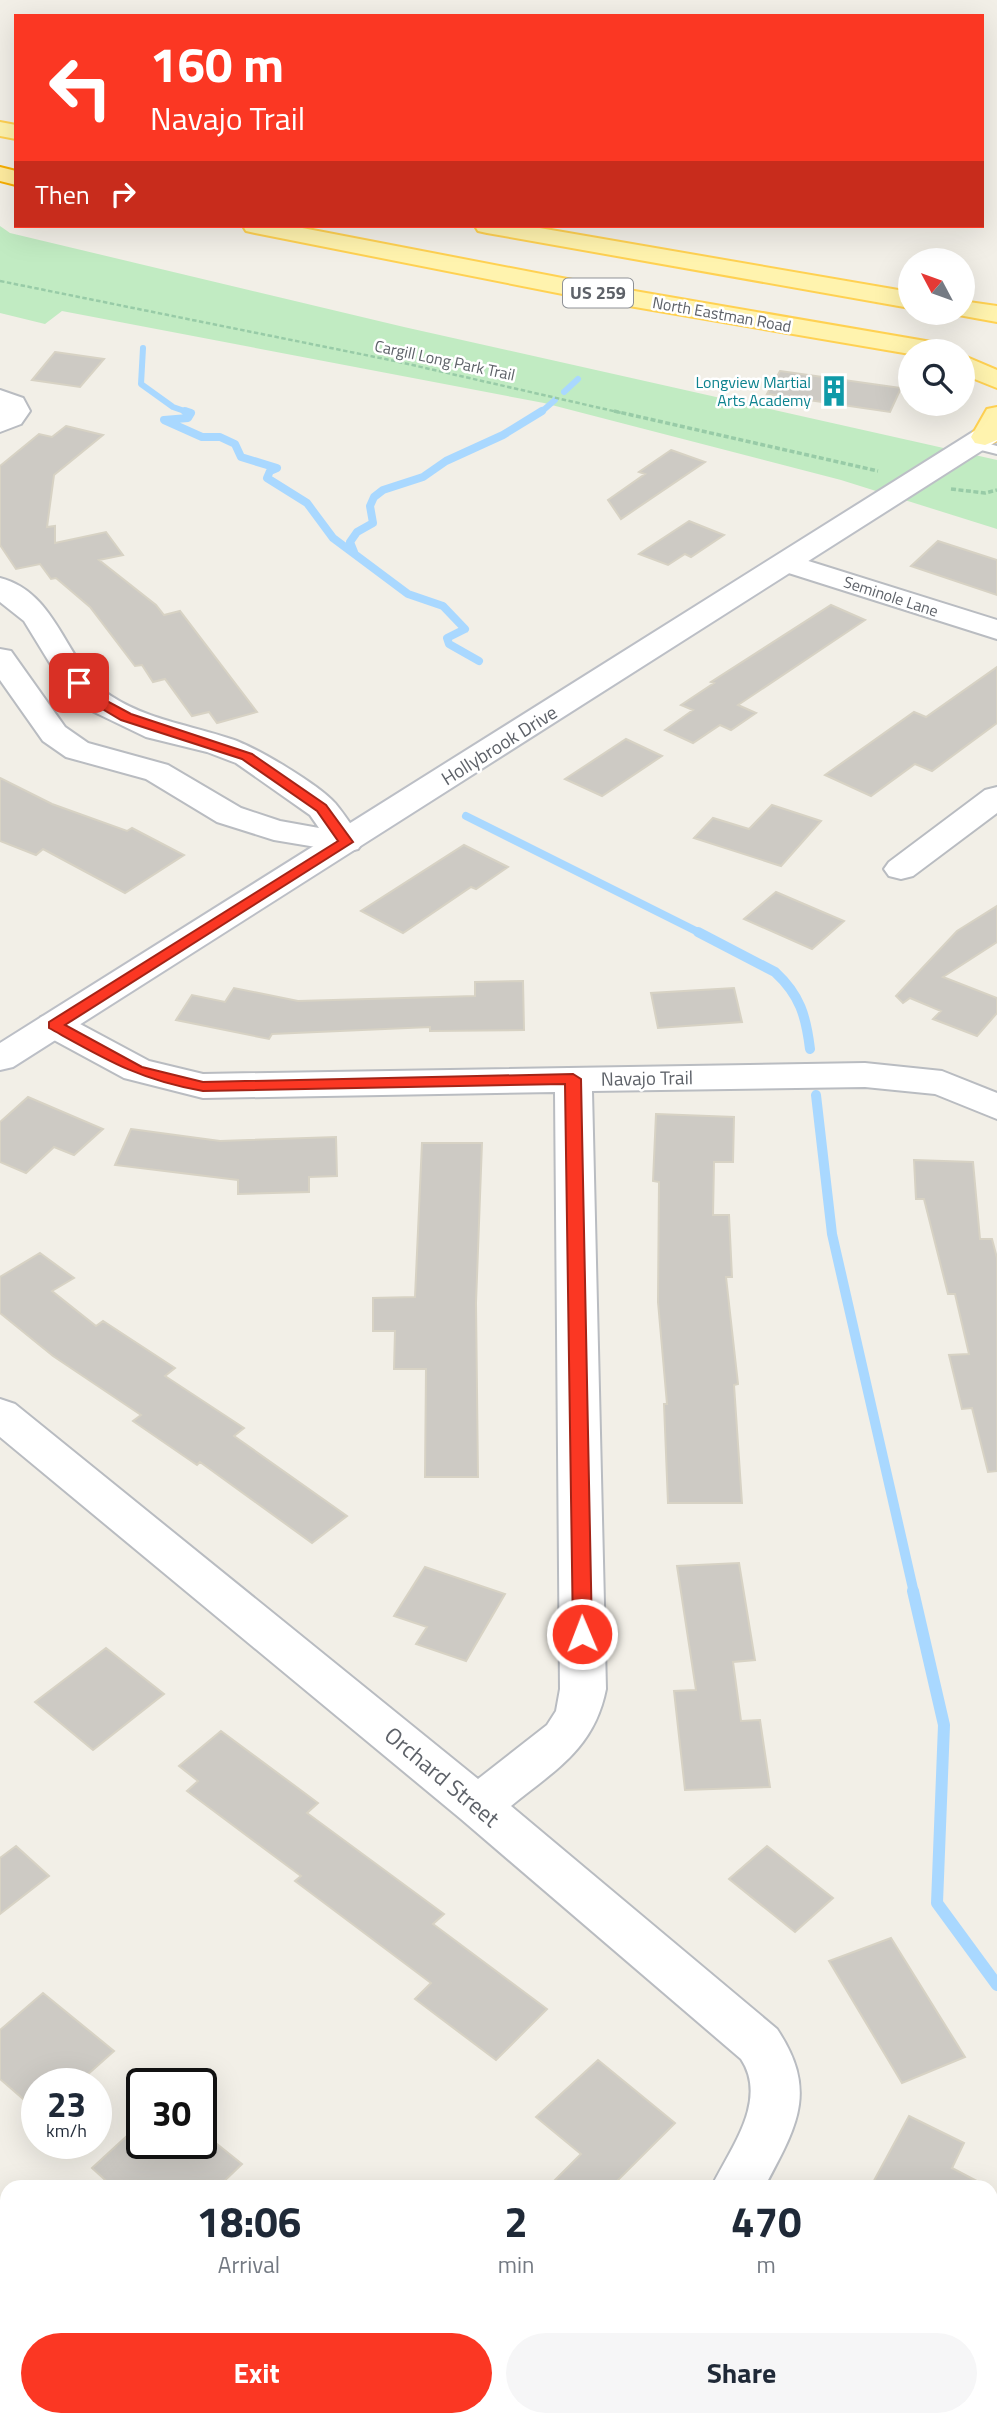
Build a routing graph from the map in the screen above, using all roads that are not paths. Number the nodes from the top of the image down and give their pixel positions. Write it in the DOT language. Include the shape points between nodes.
graph roads {
  1 [pos="265,228"];
  2 [pos="497,228"];
  3 [pos="465,267"];
  4 [pos="898,298"];
  5 [pos="975,311"];
  6 [pos="997,314"];
  7 [pos="898,345"];
  8 [pos="975,357"];
  9 [pos="997,361"];
  10 [pos="975,369"];
  11 [pos="997,380"];
  12 [pos="0,398"];
  13 [pos="0,424"];
  14 [pos="990,435"];
  15 [pos="786,562"];
  16 [pos="0,587"];
  17 [pos="997,630"];
  18 [pos="68,667"];
  19 [pos="7,669"];
  20 [pos="167,733"];
  21 [pos="133,765"];
  22 [pos="997,797"];
  23 [pos="346,842"];
  24 [pos="901,869"];
  25 [pos="54,1025"];
  26 [pos="0,1059"];
  27 [pos="573,1079"];
  28 [pos="997,1107"];
  29 [pos="0,1414"];
  30 [pos="478,1806"];
  31 [pos="741,2180"];
  1 -- 3 [label="main road, North Eastman Road / US 259"];
  2 -- 3 [label="main road"];
  2 -- 4 [label="main road, US 259"];
  3 -- 7 [label="main road, North Eastman Road / US 259"];
  5 -- 6 [label="main road"];
  8 -- 9 [label="main road"];
  10 -- 11 [label="main road"];
  12 -- 13 [label="street" via="13,404 16,411"];
  14 -- 15 [label="street, Hollybrook Drive"];
  15 -- 17 [label="street, Seminole Lane"];
  15 -- 23 [label="street, Hollybrook Drive"];
  16 -- 18 [label="street" via="36,615"];
  18 -- 19 [label="street"];
  18 -- 20 [label="street" via="99,702"];
  19 -- 21 [label="street" via="59,739 77,750"];
  20 -- 21 [label="street"];
  20 -- 23 [label="street" via="218,744 247,756 322,808"];
  21 -- 23 [label="street" via="174,780 229,815 274,830"];
  22 -- 24 [label="street"];
  23 -- 25 [label="street, Hollybrook Drive"];
  25 -- 26 [label="street, Hollybrook Drive"];
  25 -- 27 [label="street, Navajo Trail" via="137,1070 203,1086"];
  27 -- 28 [label="street, Navajo Trail" via="897,1076 942,1083"];
  27 -- 30 [label="street" via="583,1689 578,1715 563,1738"];
  29 -- 30 [label="street, Orchard Street"];
  30 -- 31 [label="street, Orchard Street" via="750,2035 771,2059 778,2085 776,2102"];
}
